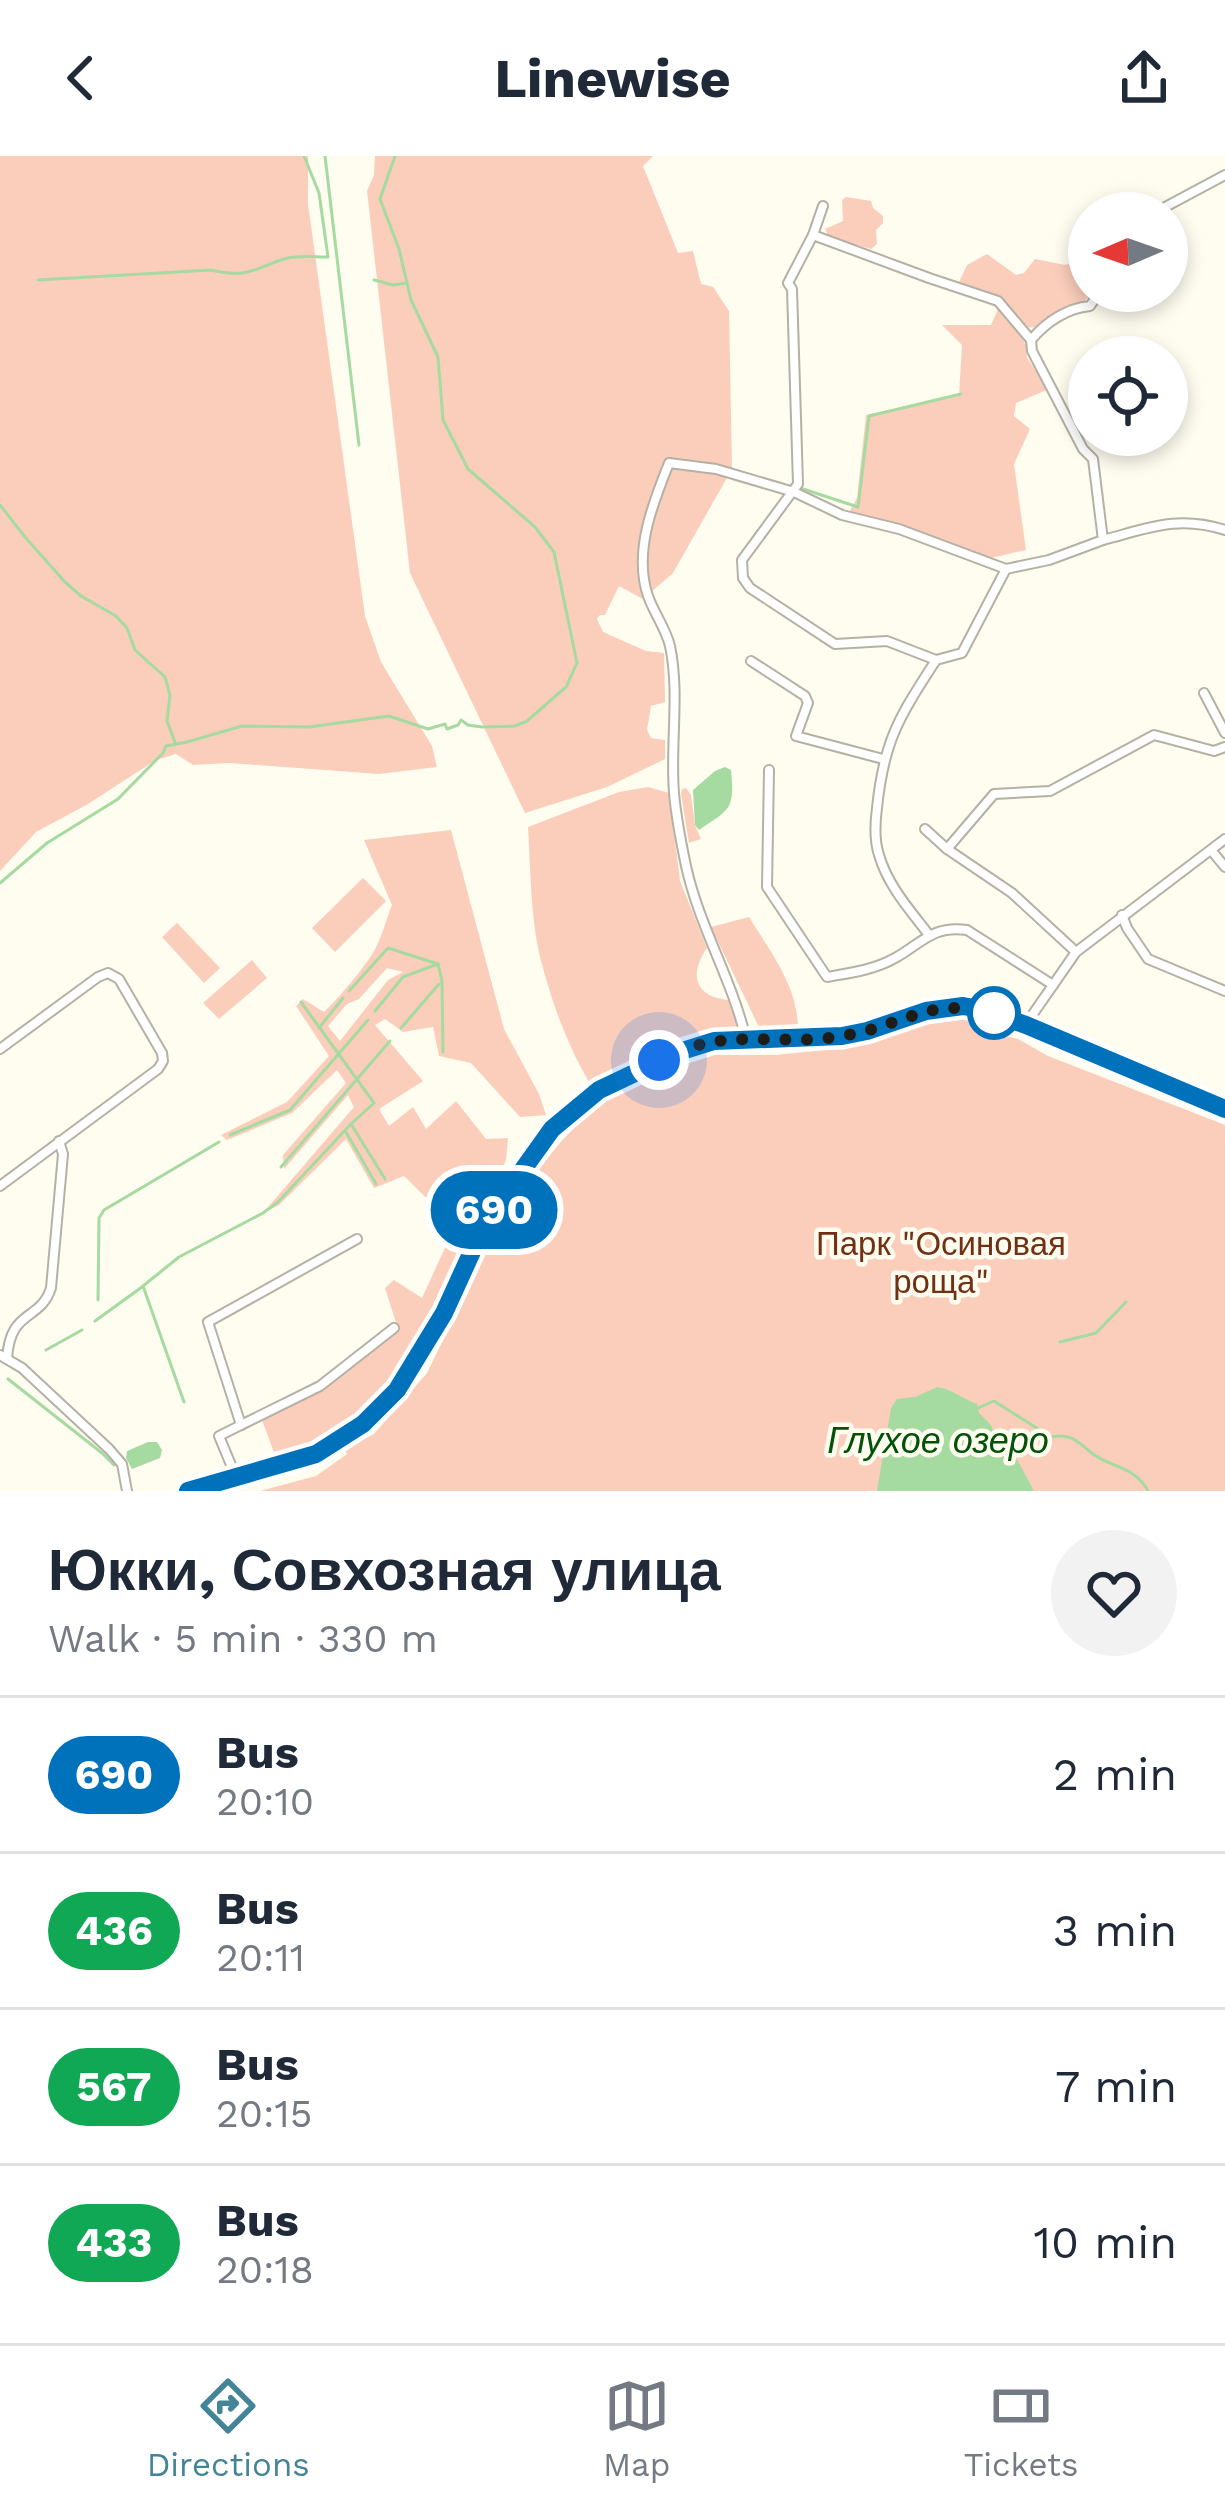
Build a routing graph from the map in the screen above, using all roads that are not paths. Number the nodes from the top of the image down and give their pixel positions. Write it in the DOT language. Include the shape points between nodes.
graph roads {
  1 [pos="1225,175"];
  2 [pos="1188,195"];
  3 [pos="824,206"];
  4 [pos="813,235"];
  5 [pos="1068,311"];
  6 [pos="1031,340"];
  7 [pos="794,492"];
  8 [pos="1225,530"];
  9 [pos="1103,540"];
  10 [pos="1006,569"];
  11 [pos="936,660"];
  12 [pos="751,661"];
  13 [pos="1204,693"];
  14 [pos="1225,733"];
  15 [pos="1225,747"];
  16 [pos="883,758"];
  17 [pos="769,770"];
  18 [pos="925,829"];
  19 [pos="1225,839"];
  20 [pos="947,849"];
  21 [pos="1211,850"];
  22 [pos="1225,867"];
  23 [pos="1122,915"];
  24 [pos="929,935"];
  25 [pos="1076,952"];
  26 [pos="1053,985"];
  27 [pos="1225,991"];
  28 [pos="1026,1025"];
  29 [pos="746,1040"];
  30 [pos="0,1048"];
  31 [pos="1225,1108"];
  32 [pos="59,1141"];
  33 [pos="0,1186"];
  34 [pos="357,1239"];
  35 [pos="394,1328"];
  36 [pos="3,1357"];
  37 [pos="241,1425"];
  38 [pos="236,1478"];
  39 [pos="128,1491"];
  40 [pos="188,1491"];
  1 -- 2 [label="street"];
  3 -- 4 [label="street"];
  4 -- 6 [label="street" via="998,301"];
  4 -- 7 [label="street" via="788,284"];
  5 -- 6 [label="street"];
  6 -- 9 [label="street" via="1093,459"];
  7 -- 10 [label="street"];
  7 -- 11 [label="street" via="742,560 750,588 836,644 887,641"];
  7 -- 29 [label="street" via="669,463 642,551 647,595 670,644 674,794 686,866"];
  8 -- 9 [label="street" via="1174,523"];
  9 -- 10 [label="street"];
  10 -- 11 [label="street" via="962,653"];
  11 -- 16 [label="street"];
  12 -- 16 [label="street" via="805,696 796,736"];
  13 -- 14 [label="street"];
  15 -- 20 [label="street" via="1154,735 1050,791 994,794"];
  16 -- 24 [label="street" via="878,852"];
  17 -- 24 [label="street" via="767,887 827,977 891,960"];
  18 -- 20 [label="street"];
  19 -- 21 [label="street"];
  20 -- 25 [label="street" via="1012,893"];
  21 -- 22 [label="street"];
  21 -- 23 [label="street"];
  23 -- 25 [label="street"];
  23 -- 27 [label="street" via="1148,959"];
  24 -- 26 [label="street" via="967,931"];
  25 -- 26 [label="street"];
  26 -- 28 [label="street"];
  28 -- 29 [label="main road" via="963,1006 842,1036"];
  28 -- 31 [label="main road"];
  29 -- 38 [label="main road" via="679,1052 580,1104 552,1129 486,1221 397,1390 316,1454"];
  30 -- 32 [label="street" via="98,977 119,979 163,1061"];
  32 -- 33 [label="street"];
  32 -- 36 [label="street" via="51,1288 17,1322"];
  34 -- 37 [label="street" via="208,1322"];
  35 -- 37 [label="street" via="320,1386"];
  36 -- 39 [label="street" via="109,1449"];
  37 -- 38 [label="street" via="219,1436"];
  38 -- 40 [label="main road"];
}
